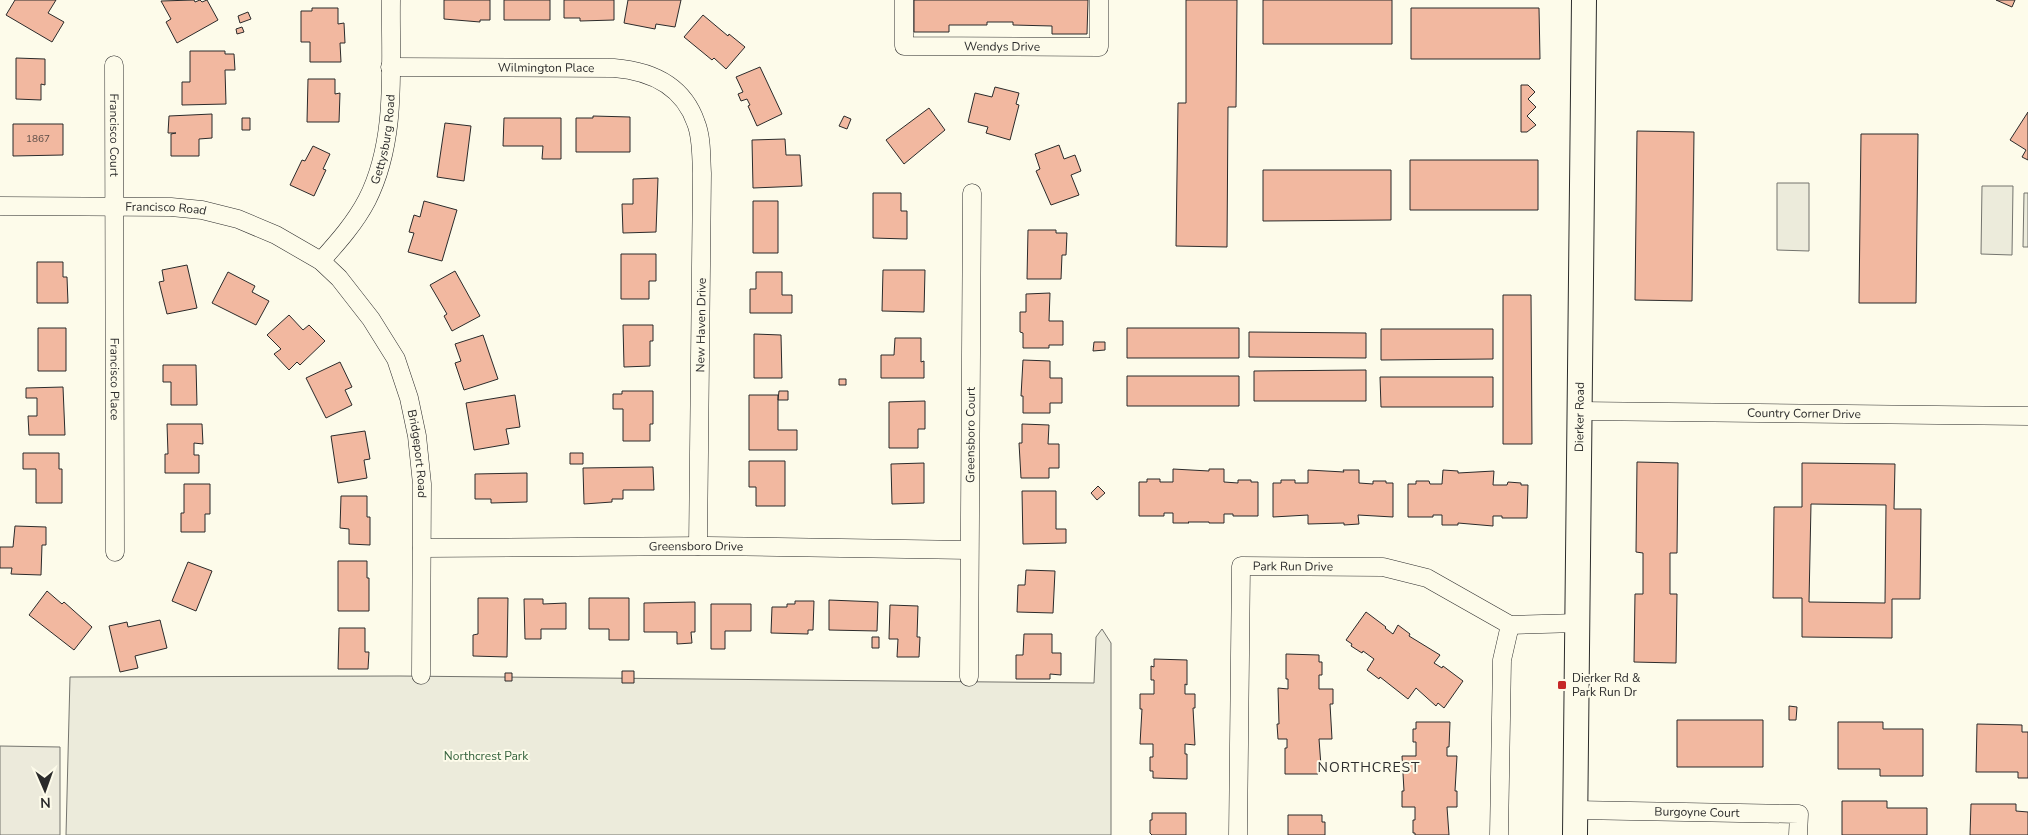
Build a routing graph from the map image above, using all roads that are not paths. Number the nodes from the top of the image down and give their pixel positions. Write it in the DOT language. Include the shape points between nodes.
graph roads {
  1 [pos="390,0"];
  2 [pos="904,0"];
  3 [pos="1099,0"];
  4 [pos="1584,0"];
  5 [pos="114,66"];
  6 [pos="390,67"];
  7 [pos="688,106"];
  8 [pos="972,193"];
  9 [pos="0,206"];
  10 [pos="113,206"];
  11 [pos="321,261"];
  12 [pos="1580,411"];
  13 [pos="2028,416"];
  14 [pos="698,546"];
  15 [pos="422,548"];
  16 [pos="969,550"];
  17 [pos="115,552"];
  18 [pos="1578,623"];
  19 [pos="1510,625"];
  20 [pos="421,675"];
  21 [pos="969,677"];
  22 [pos="1576,810"];
  23 [pos="1238,835"];
  24 [pos="1499,835"];
  25 [pos="1575,835"];
  26 [pos="1798,835"];
  1 -- 6 [label="street, Gettysburg Road"];
  2 -- 3 [label="street, Wendys Drive" via="904,46 1099,47"];
  4 -- 12 [label="street, Dierker Road"];
  5 -- 10 [label="street, Francisco Court"];
  6 -- 7 [label="street, Wilmington Place" via="634,70 649,74 669,86"];
  6 -- 11 [label="street, Gettysburg Road" via="390,114 376,178 356,219"];
  7 -- 14 [label="street, New Haven Drive" via="697,124 702,173"];
  8 -- 16 [label="street, Greensboro Court"];
  9 -- 10 [label="street, Francisco Road"];
  10 -- 11 [label="street, Francisco Road" via="194,209 238,220 276,235"];
  10 -- 17 [label="street, Francisco Place"];
  11 -- 15 [label="street, Bridgeport Road" via="339,278 371,319 396,359 407,390 421,474"];
  12 -- 13 [label="street, Country Corner Drive"];
  12 -- 18 [label="street, Dierker Road"];
  14 -- 15 [label="street, Greensboro Drive"];
  14 -- 16 [label="street, Greensboro Drive"];
  15 -- 20 [label="street, Bridgeport Road"];
  16 -- 21 [label="street, Greensboro Court"];
  18 -- 19 [label="street"];
  18 -- 22 [label="street, Dierker Road"];
  19 -- 23 [label="street, Park Run Drive" via="1428,578 1384,567 1241,566"];
  19 -- 24 [label="street" via="1502,660"];
  22 -- 25 [label="street, Dierker Road"];
  22 -- 26 [label="street, Burgoyne Court" via="1798,814"];
}
